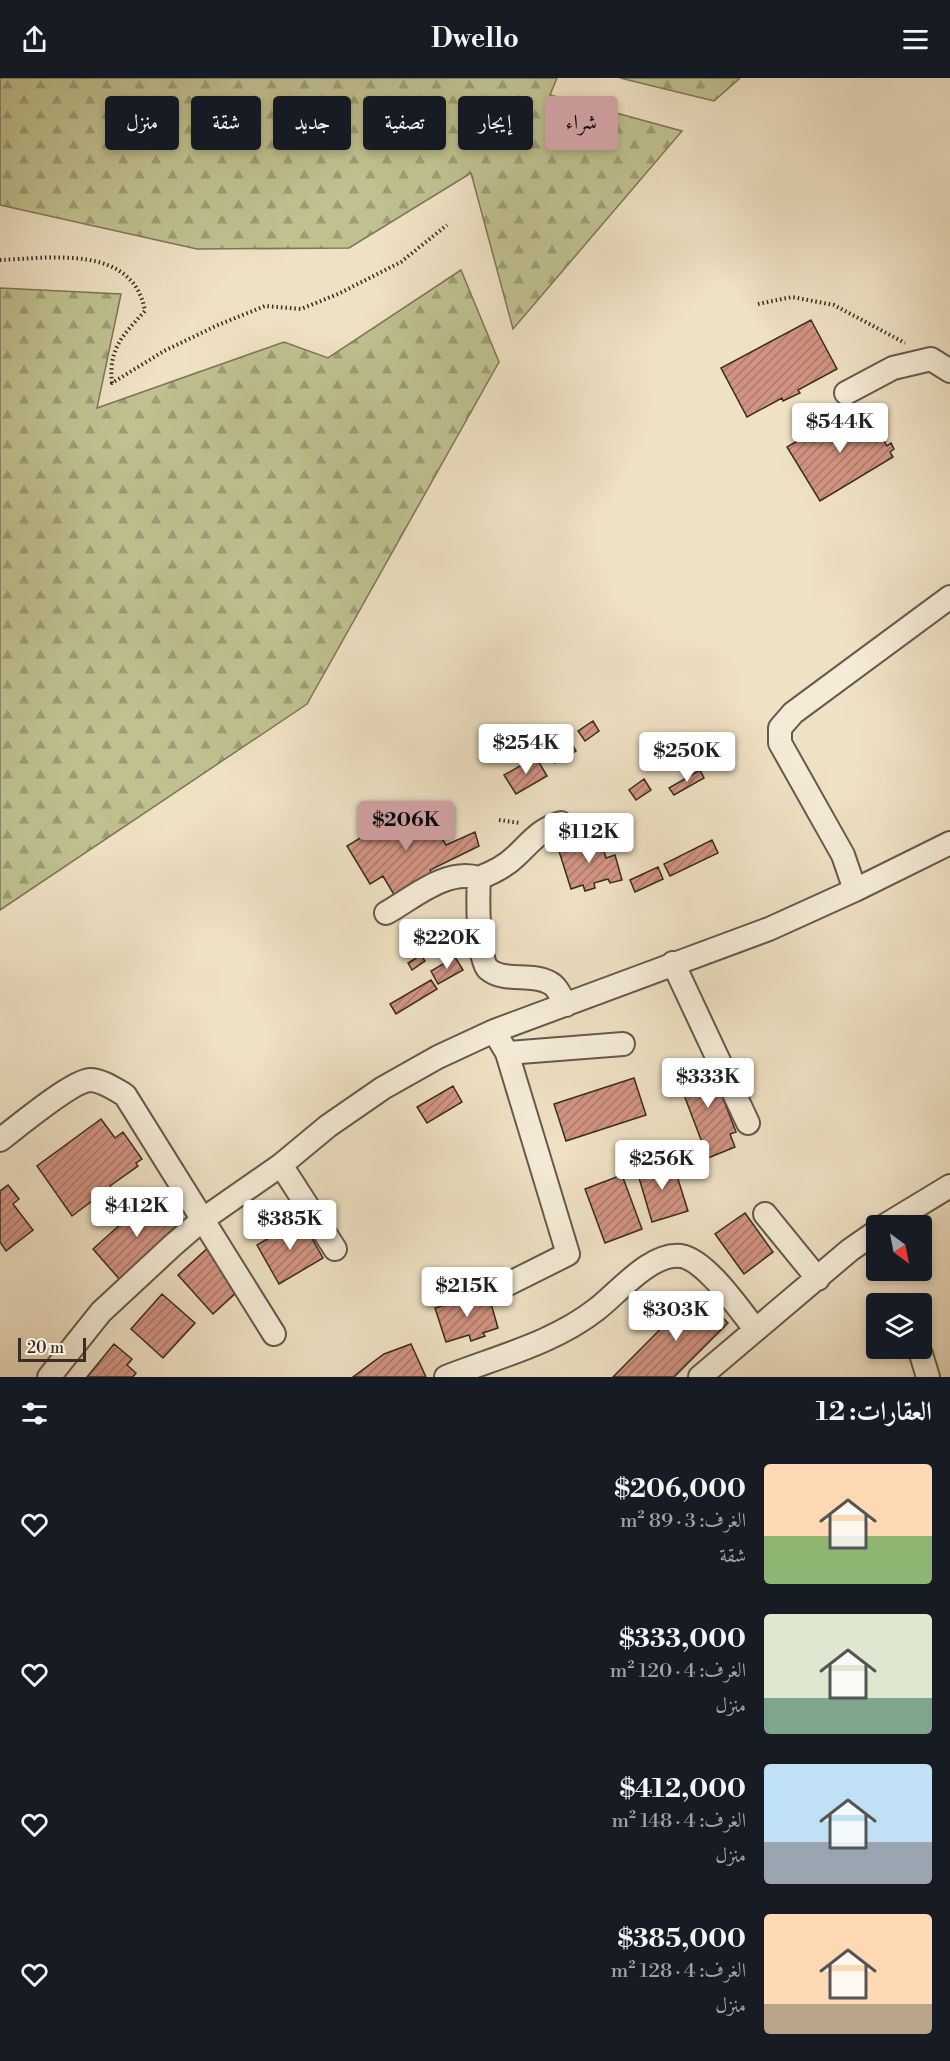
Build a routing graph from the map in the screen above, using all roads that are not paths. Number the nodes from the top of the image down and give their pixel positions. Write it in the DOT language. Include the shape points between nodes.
graph roads {
  1 [pos="940,365"];
  2 [pos="846,393"];
  3 [pos="950,597"];
  4 [pos="561,822"];
  5 [pos="950,843"];
  6 [pos="479,878"];
  7 [pos="855,890"];
  8 [pos="386,914"];
  9 [pos="673,963"];
  10 [pos="566,1005"];
  11 [pos="494,1031"];
  12 [pos="623,1044"];
  13 [pos="507,1053"];
  14 [pos="748,1123"];
  15 [pos="0,1140"];
  16 [pos="281,1166"];
  17 [pos="950,1186"];
  18 [pos="765,1214"];
  19 [pos="903,1215"];
  20 [pos="202,1221"];
  21 [pos="866,1239"];
  22 [pos="335,1249"];
  23 [pos="818,1279"];
  24 [pos="500,1288"];
  25 [pos="755,1329"];
  26 [pos="274,1334"];
  27 [pos="923,1359"];
  28 [pos="49,1377"];
  29 [pos="446,1377"];
  30 [pos="700,1377"];
  31 [pos="928,1377"];
  1 -- 2 [label="street" via="893,368"];
  3 -- 7 [label="street" via="793,713 780,728 780,743 843,855"];
  4 -- 6 [label="street" via="540,832 515,858"];
  5 -- 7 [label="street"];
  6 -- 8 [label="street" via="467,875 439,881"];
  6 -- 10 [label="street" via="481,955 488,969 504,976 552,983"];
  7 -- 9 [label="street" via="769,929"];
  9 -- 10 [label="street"];
  9 -- 14 [label="street"];
  10 -- 11 [label="street"];
  11 -- 13 [label="street"];
  11 -- 16 [label="street" via="383,1088 328,1126"];
  12 -- 13 [label="street"];
  13 -- 24 [label="street" via="568,1254"];
  15 -- 20 [label="street" via="71,1088 91,1080 110,1086 125,1095"];
  16 -- 20 [label="street"];
  16 -- 22 [label="street"];
  17 -- 19 [label="street"];
  18 -- 23 [label="street"];
  20 -- 26 [label="street"];
  20 -- 28 [label="street" via="101,1312"];
  21 -- 23 [label="street"];
  23 -- 25 [label="street"];
  25 -- 29 [label="street" via="705,1268 681,1256 668,1257 639,1273 576,1324"];
  25 -- 30 [label="street"];
  27 -- 31 [label="street"];
}
